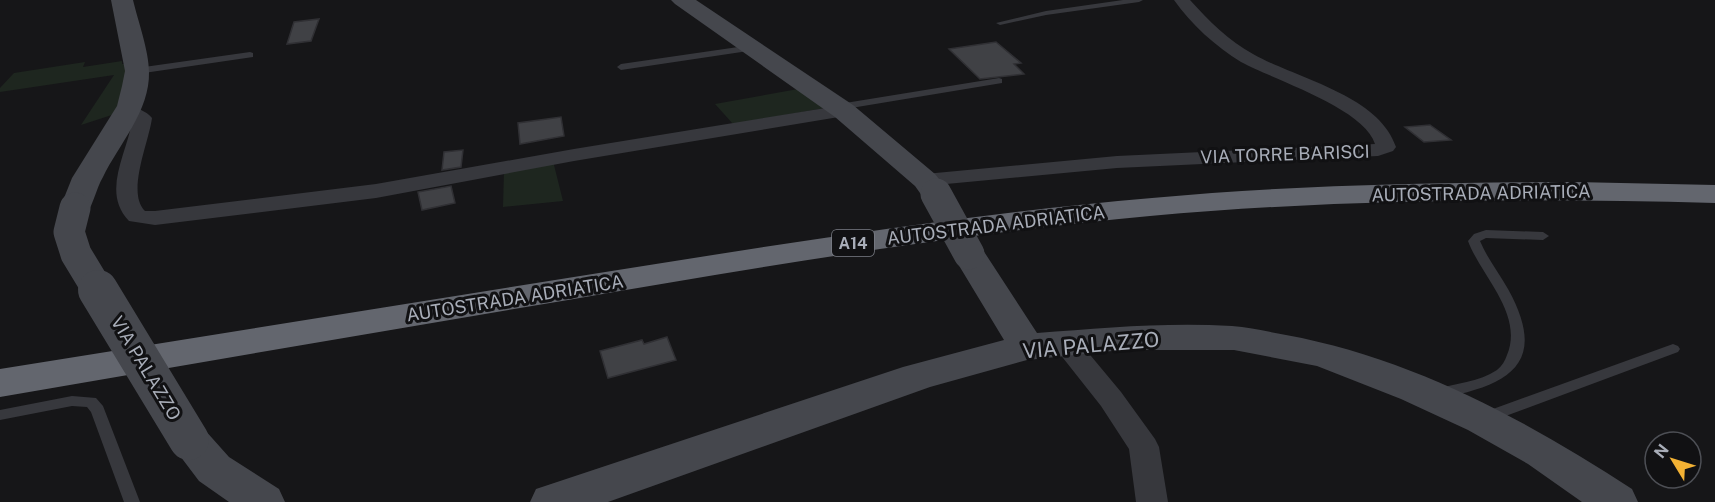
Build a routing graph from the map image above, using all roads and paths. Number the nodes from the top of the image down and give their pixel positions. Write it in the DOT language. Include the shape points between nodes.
graph roads {
  1 [pos="122,0"];
  2 [pos="682,0"];
  3 [pos="1140,0"];
  4 [pos="1182,0"];
  5 [pos="1000,23"];
  6 [pos="752,48"];
  7 [pos="250,55"];
  8 [pos="621,67"];
  9 [pos="137,71"];
  10 [pos="999,81"];
  11 [pos="841,109"];
  12 [pos="126,112"];
  13 [pos="1715,181"];
  14 [pos="931,187"];
  15 [pos="1715,194"];
  16 [pos="1543,236"];
  17 [pos="1047,345"];
  18 [pos="1673,349"];
  19 [pos="0,364"];
  20 [pos="0,383"];
  21 [pos="1430,396"];
  22 [pos="0,415"];
  23 [pos="1483,419"];
  24 [pos="562,501"];
  25 [pos="132,502"];
  26 [pos="264,502"];
  27 [pos="1152,502"];
  28 [pos="1616,502"];
  1 -- 9 [label="street"];
  2 -- 6 [label="street"];
  3 -- 5 [label="lane"];
  4 -- 14 [label="street, VIA TORRE BARISCI" via="1211,33 1250,60 1362,114 1382,132 1386,147 1117,162"];
  6 -- 8 [label="lane"];
  6 -- 11 [label="street"];
  7 -- 9 [label="lane"];
  9 -- 12 [label="street, VIA PALAZZO"];
  10 -- 11 [label="lane"];
  11 -- 12 [label="street" via="376,190 155,218 138,217 125,199 142,129 142,118"];
  11 -- 14 [label="street"];
  12 -- 26 [label="street, VIA PALAZZO, bridge" via="87,178 75,208 69,232 76,254 189,440 214,469"];
  13 -- 19 [label="highway, AUTOSTRADA ADRIATICA / A14" via="1533,177 1338,181 1069,201 781,238"];
  14 -- 17 [label="street, bridge" via="969,254"];
  15 -- 20 [label="highway, AUTOSTRADA ADRIATICA / A14" via="1532,191 1352,195 1155,207 995,224 750,259"];
  16 -- 21 [label="lane" via="1486,234 1474,241 1510,304 1518,334 1515,356 1505,372 1477,385"];
  17 -- 21 [label="street, VIA PALAZZO" via="1122,338 1243,339 1324,355"];
  17 -- 24 [label="street, VIA PALAZZO" via="917,377"];
  17 -- 27 [label="street" via="1111,399 1143,447"];
  18 -- 23 [label="lane"];
  21 -- 23 [label="street, VIA PALAZZO"];
  22 -- 25 [label="lane" via="72,401 91,402 98,410"];
  23 -- 28 [label="street, VIA PALAZZO" via="1544,453"];
}
